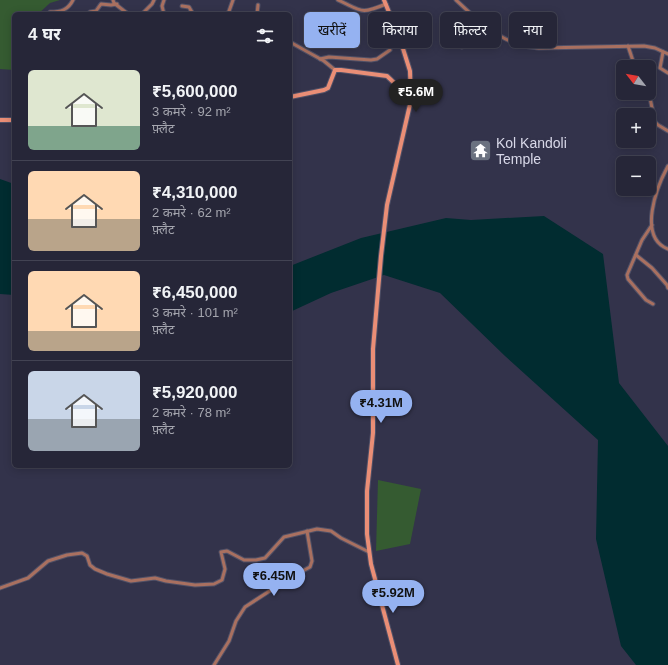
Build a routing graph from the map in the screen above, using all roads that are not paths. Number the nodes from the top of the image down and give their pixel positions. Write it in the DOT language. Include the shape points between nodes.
graph roads {
  1 [pos="73,0"];
  2 [pos="113,0"];
  3 [pos="154,0"];
  4 [pos="164,0"];
  5 [pos="233,0"];
  6 [pos="338,0"];
  7 [pos="456,0"];
  8 [pos="385,2"];
  9 [pos="117,4"];
  10 [pos="258,5"];
  11 [pos="182,6"];
  12 [pos="50,12"];
  13 [pos="90,12"];
  14 [pos="126,12"];
  15 [pos="144,12"];
  16 [pos="164,12"];
  17 [pos="192,12"];
  18 [pos="229,12"];
  19 [pos="257,12"];
  20 [pos="468,12"];
  21 [pos="501,37"];
  22 [pos="292,43"];
  23 [pos="628,46"];
  24 [pos="390,50"];
  25 [pos="663,52"];
  26 [pos="668,54"];
  27 [pos="320,59"];
  28 [pos="633,60"];
  29 [pos="335,70"];
  30 [pos="668,73"];
  31 [pos="292,97"];
  32 [pos="411,100"];
  33 [pos="650,100"];
  34 [pos="0,120"];
  35 [pos="12,120"];
  36 [pos="668,131"];
  37 [pos="668,166"];
  38 [pos="666,173"];
  39 [pos="652,225"];
  40 [pos="668,249"];
  41 [pos="636,255"];
  42 [pos="668,288"];
  43 [pos="653,304"];
  44 [pos="307,531"];
  45 [pos="369,552"];
  46 [pos="0,588"];
  47 [pos="214,665"];
  48 [pos="398,665"];
  1 -- 12 [label="street" via="64,10"];
  2 -- 9 [label="street"];
  3 -- 15 [label="street"];
  4 -- 16 [label="street"];
  5 -- 18 [label="street"];
  6 -- 8 [label="street" via="364,11"];
  7 -- 20 [label="street"];
  8 -- 32 [label="main road" via="410,71"];
  9 -- 13 [label="street" via="101,4 96,11"];
  9 -- 14 [label="street"];
  10 -- 19 [label="street"];
  11 -- 17 [label="street" via="188,7"];
  21 -- 23 [label="street" via="522,46 539,48"];
  22 -- 27 [label="street"];
  23 -- 25 [label="street" via="644,46"];
  23 -- 28 [label="street"];
  24 -- 27 [label="street" via="371,60 329,57"];
  25 -- 26 [label="street"];
  25 -- 30 [label="street" via="660,68"];
  27 -- 29 [label="street"];
  29 -- 31 [label="main road" via="328,88"];
  29 -- 32 [label="main road" via="387,76"];
  32 -- 45 [label="main road" via="387,204 378,290 373,349 373,433 368,491"];
  33 -- 36 [label="street" via="655,122"];
  34 -- 35 [label="main road"];
  37 -- 38 [label="street"];
  38 -- 39 [label="street" via="652,210"];
  39 -- 40 [label="street" via="658,243"];
  39 -- 41 [label="street"];
  41 -- 42 [label="street" via="652,268"];
  41 -- 43 [label="street" via="628,279 646,300"];
  44 -- 45 [label="street" via="331,531"];
  44 -- 46 [label="street" via="284,537 265,558 244,560 227,551 222,552 225,572 222,580 214,584 196,586 155,578 131,582 95,569 82,553 48,561 28,578"];
  44 -- 47 [label="street" via="312,561 310,567 245,607"];
  45 -- 48 [label="main road"];
}
